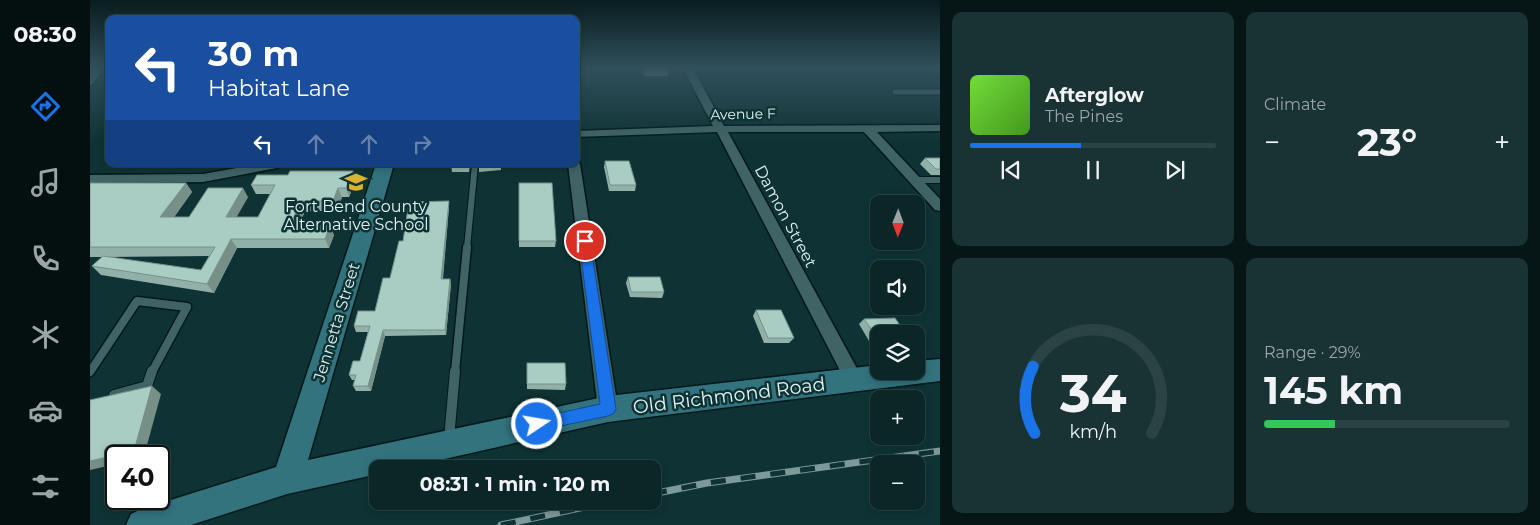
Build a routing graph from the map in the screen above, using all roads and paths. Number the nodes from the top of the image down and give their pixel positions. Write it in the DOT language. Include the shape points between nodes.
graph roads {
  1 [pos="701,92"];
  2 [pos="868,128"];
  3 [pos="940,128"];
  4 [pos="720,129"];
  5 [pos="580,134"];
  6 [pos="261,167"];
  7 [pos="384,167"];
  8 [pos="474,167"];
  9 [pos="574,167"];
  10 [pos="90,179"];
  11 [pos="915,180"];
  12 [pos="940,180"];
  13 [pos="940,207"];
  14 [pos="940,370"];
  15 [pos="90,372"];
  16 [pos="854,380"];
  17 [pos="104,398"];
  18 [pos="608,409"];
  19 [pos="448,443"];
  20 [pos="287,480"];
  21 [pos="142,525"];
  1 -- 4 [label="street, Damon Street"];
  2 -- 3 [label="street, Avenue F"];
  2 -- 4 [label="street, Avenue F"];
  2 -- 11 [label="street"];
  4 -- 5 [label="street, Avenue F"];
  4 -- 16 [label="street, Damon Street"];
  6 -- 10 [label="street" via="203,178"];
  7 -- 20 [label="street, Jennetta Street"];
  8 -- 19 [label="lane"];
  9 -- 18 [label="street"];
  11 -- 12 [label="lane"];
  11 -- 13 [label="street"];
  14 -- 16 [label="street, Old Richmond Road"];
  15 -- 17 [label="lane" via="138,301 186,307 154,365 147,386"];
  16 -- 18 [label="street, Old Richmond Road"];
  18 -- 19 [label="street, Old Richmond Road"];
  19 -- 20 [label="street, Old Richmond Road"];
  20 -- 21 [label="street, Old Richmond Road"];
}
